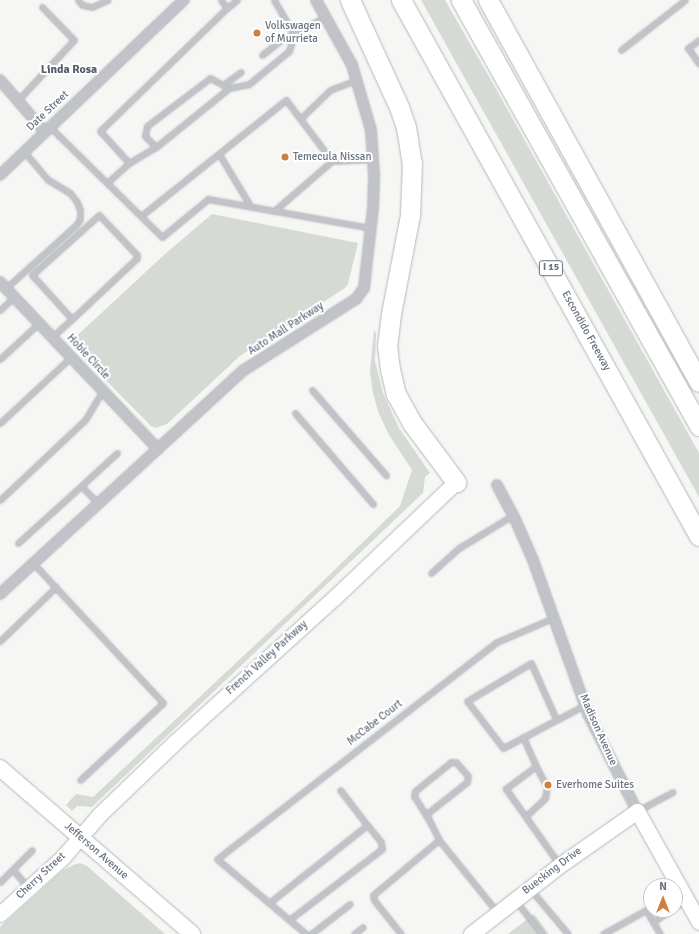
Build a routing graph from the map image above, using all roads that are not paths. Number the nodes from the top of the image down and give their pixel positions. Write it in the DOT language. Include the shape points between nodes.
graph roads {
  1 [pos="78,0"];
  2 [pos="108,0"];
  3 [pos="184,0"];
  4 [pos="221,0"];
  5 [pos="237,0"];
  6 [pos="274,0"];
  7 [pos="316,0"];
  8 [pos="350,0"];
  9 [pos="401,0"];
  10 [pos="460,0"];
  11 [pos="488,0"];
  12 [pos="685,0"];
  13 [pos="42,7"];
  14 [pos="228,8"];
  15 [pos="325,17"];
  16 [pos="294,34"];
  17 [pos="699,40"];
  18 [pos="621,50"];
  19 [pos="262,55"];
  20 [pos="699,64"];
  21 [pos="241,72"];
  22 [pos="0,80"];
  23 [pos="356,80"];
  24 [pos="223,85"];
  25 [pos="229,88"];
  26 [pos="18,100"];
  27 [pos="301,118"];
  28 [pos="47,128"];
  29 [pos="156,147"];
  30 [pos="24,151"];
  31 [pos="219,154"];
  32 [pos="373,159"];
  33 [pos="332,161"];
  34 [pos="129,163"];
  35 [pos="0,175"];
  36 [pos="108,182"];
  37 [pos="251,207"];
  38 [pos="274,211"];
  39 [pos="141,216"];
  40 [pos="372,228"];
  41 [pos="25,272"];
  42 [pos="33,277"];
  43 [pos="3,285"];
  44 [pos="14,297"];
  45 [pos="0,310"];
  46 [pos="72,319"];
  47 [pos="39,323"];
  48 [pos="52,337"];
  49 [pos="71,357"];
  50 [pos="0,359"];
  51 [pos="699,382"];
  52 [pos="103,390"];
  53 [pos="312,390"];
  54 [pos="295,414"];
  55 [pos="0,423"];
  56 [pos="699,426"];
  57 [pos="158,449"];
  58 [pos="117,453"];
  59 [pos="386,475"];
  60 [pos="456,482"];
  61 [pos="497,485"];
  62 [pos="81,486"];
  63 [pos="0,500"];
  64 [pos="99,504"];
  65 [pos="373,504"];
  66 [pos="513,515"];
  67 [pos="699,536"];
  68 [pos="18,543"];
  69 [pos="33,563"];
  70 [pos="431,573"];
  71 [pos="56,587"];
  72 [pos="0,594"];
  73 [pos="553,618"];
  74 [pos="0,640"];
  75 [pos="585,705"];
  76 [pos="556,719"];
  77 [pos="523,737"];
  78 [pos="536,766"];
  79 [pos="0,768"];
  80 [pos="80,780"];
  81 [pos="340,790"];
  82 [pos="673,792"];
  83 [pos="637,811"];
  84 [pos="526,816"];
  85 [pos="427,817"];
  86 [pos="367,825"];
  87 [pos="81,837"];
  88 [pos="439,840"];
  89 [pos="32,850"];
  90 [pos="560,865"];
  91 [pos="13,870"];
  92 [pos="669,878"];
  93 [pos="0,882"];
  94 [pos="29,888"];
  95 [pos="529,888"];
  96 [pos="515,899"];
  97 [pos="269,903"];
  98 [pos="350,904"];
  99 [pos="683,905"];
  100 [pos="497,913"];
  101 [pos="0,914"];
  102 [pos="659,918"];
  103 [pos="289,920"];
  104 [pos="653,922"];
  105 [pos="699,922"];
  106 [pos="363,927"];
  107 [pos="192,934"];
  108 [pos="306,934"];
  109 [pos="311,934"];
  110 [pos="354,934"];
  111 [pos="401,934"];
  112 [pos="471,934"];
  113 [pos="542,934"];
  114 [pos="568,934"];
  115 [pos="603,934"];
  116 [pos="660,934"];
  1 -- 2 [label="lane" via="82,5 92,7"];
  3 -- 28 [label="street, Date Street"];
  4 -- 14 [label="lane"];
  5 -- 14 [label="lane"];
  6 -- 16 [label="lane"];
  7 -- 15 [label="street, Auto Mall Parkway"];
  8 -- 60 [label="highway" via="399,107 406,127 412,163 410,215 387,345 390,369 396,394 412,423"];
  9 -- 67 [label="highway, Escondido Freeway / I 15"];
  10 -- 56 [label="highway"];
  11 -- 51 [label="highway"];
  12 -- 18 [label="lane"];
  13 -- 26 [label="lane" via="74,40"];
  14 -- 34 [label="lane" via="100,131"];
  15 -- 16 [label="lane"];
  15 -- 23 [label="street, Auto Mall Parkway" via="352,65"];
  16 -- 19 [label="lane"];
  16 -- 25 [label="lane" via="289,51 250,84"];
  17 -- 20 [label="lane" via="688,48"];
  21 -- 24 [label="lane"];
  22 -- 26 [label="street"];
  23 -- 27 [label="lane" via="330,90"];
  23 -- 32 [label="street, Auto Mall Parkway" via="371,130"];
  24 -- 25 [label="lane"];
  24 -- 29 [label="lane" via="210,78 147,126 145,136"];
  25 -- 29 [label="lane"];
  26 -- 28 [label="street"];
  27 -- 31 [label="lane" via="286,100"];
  27 -- 33 [label="lane"];
  28 -- 30 [label="street, Date Street"];
  28 -- 36 [label="lane"];
  29 -- 34 [label="lane"];
  30 -- 35 [label="street, Date Street"];
  30 -- 41 [label="lane" via="48,180 70,193 80,210 80,218 76,225"];
  31 -- 37 [label="lane"];
  31 -- 39 [label="lane"];
  32 -- 33 [label="lane"];
  32 -- 40 [label="street, Auto Mall Parkway"];
  33 -- 38 [label="lane"];
  34 -- 36 [label="lane"];
  36 -- 39 [label="lane"];
  37 -- 38 [label="lane"];
  37 -- 39 [label="lane" via="208,199 162,237"];
  38 -- 40 [label="lane"];
  40 -- 57 [label="street, Auto Mall Parkway" via="364,288 356,298 244,370"];
  41 -- 42 [label="lane"];
  41 -- 43 [label="lane"];
  42 -- 46 [label="lane"];
  42 -- 46 [label="lane" via="33,274 98,215 137,255 137,258"];
  43 -- 44 [label="street, Hobie Circle"];
  44 -- 45 [label="lane"];
  44 -- 47 [label="street, Hobie Circle"];
  46 -- 48 [label="lane"];
  47 -- 48 [label="street, Hobie Circle"];
  47 -- 50 [label="lane"];
  48 -- 49 [label="street, Hobie Circle"];
  49 -- 52 [label="street, Hobie Circle"];
  49 -- 55 [label="lane"];
  52 -- 57 [label="street, Hobie Circle"];
  52 -- 63 [label="lane" via="85,420"];
  53 -- 59 [label="lane"];
  54 -- 65 [label="lane"];
  57 -- 64 [label="street, Auto Mall Parkway"];
  58 -- 62 [label="lane"];
  60 -- 87 [label="main road, French Valley Parkway" via="334,598 175,742 100,814"];
  61 -- 66 [label="street, Madison Avenue"];
  62 -- 64 [label="lane"];
  62 -- 68 [label="lane"];
  64 -- 69 [label="street, Auto Mall Parkway"];
  66 -- 70 [label="lane" via="459,548"];
  66 -- 73 [label="street, Madison Avenue" via="533,560"];
  69 -- 71 [label="lane"];
  69 -- 72 [label="street, Auto Mall Parkway"];
  71 -- 74 [label="lane"];
  71 -- 80 [label="lane" via="163,703"];
  73 -- 75 [label="street, Madison Avenue"];
  73 -- 97 [label="lane, McCabe Court" via="497,642 217,858"];
  75 -- 76 [label="lane"];
  75 -- 83 [label="street, Madison Avenue"];
  76 -- 77 [label="lane"];
  76 -- 77 [label="lane" via="531,663 467,701 503,748"];
  77 -- 78 [label="lane"];
  78 -- 84 [label="lane" via="547,787 545,798"];
  78 -- 84 [label="lane" via="506,789"];
  79 -- 87 [label="main road, Jefferson Avenue"];
  81 -- 86 [label="lane"];
  82 -- 83 [label="lane"];
  83 -- 90 [label="main road, Buecking Drive"];
  83 -- 92 [label="main road, Madison Avenue"];
  84 -- 90 [label="lane"];
  85 -- 85 [label="lane" via="414,796 415,791 451,762 456,762 468,776 467,782 429,812"];
  85 -- 88 [label="lane"];
  86 -- 97 [label="lane"];
  86 -- 103 [label="lane" via="381,842 382,849"];
  87 -- 94 [label="main road, Cherry Street"];
  87 -- 107 [label="main road, Jefferson Avenue"];
  88 -- 100 [label="lane"];
  88 -- 111 [label="lane" via="373,896"];
  89 -- 91 [label="lane"];
  90 -- 95 [label="main road, Buecking Drive"];
  91 -- 93 [label="lane"];
  91 -- 94 [label="lane"];
  94 -- 101 [label="main road, Cherry Street"];
  95 -- 96 [label="main road, Buecking Drive"];
  95 -- 114 [label="lane"];
  96 -- 100 [label="main road, Buecking Drive"];
  96 -- 113 [label="lane"];
  97 -- 103 [label="lane"];
  98 -- 109 [label="lane"];
  99 -- 105 [label="main road, Madison Avenue"];
  100 -- 112 [label="main road, Buecking Drive"];
  102 -- 104 [label="lane"];
  103 -- 108 [label="lane"];
  104 -- 115 [label="lane" via="646,910"];
  104 -- 116 [label="lane"];
  106 -- 110 [label="lane"];
}
